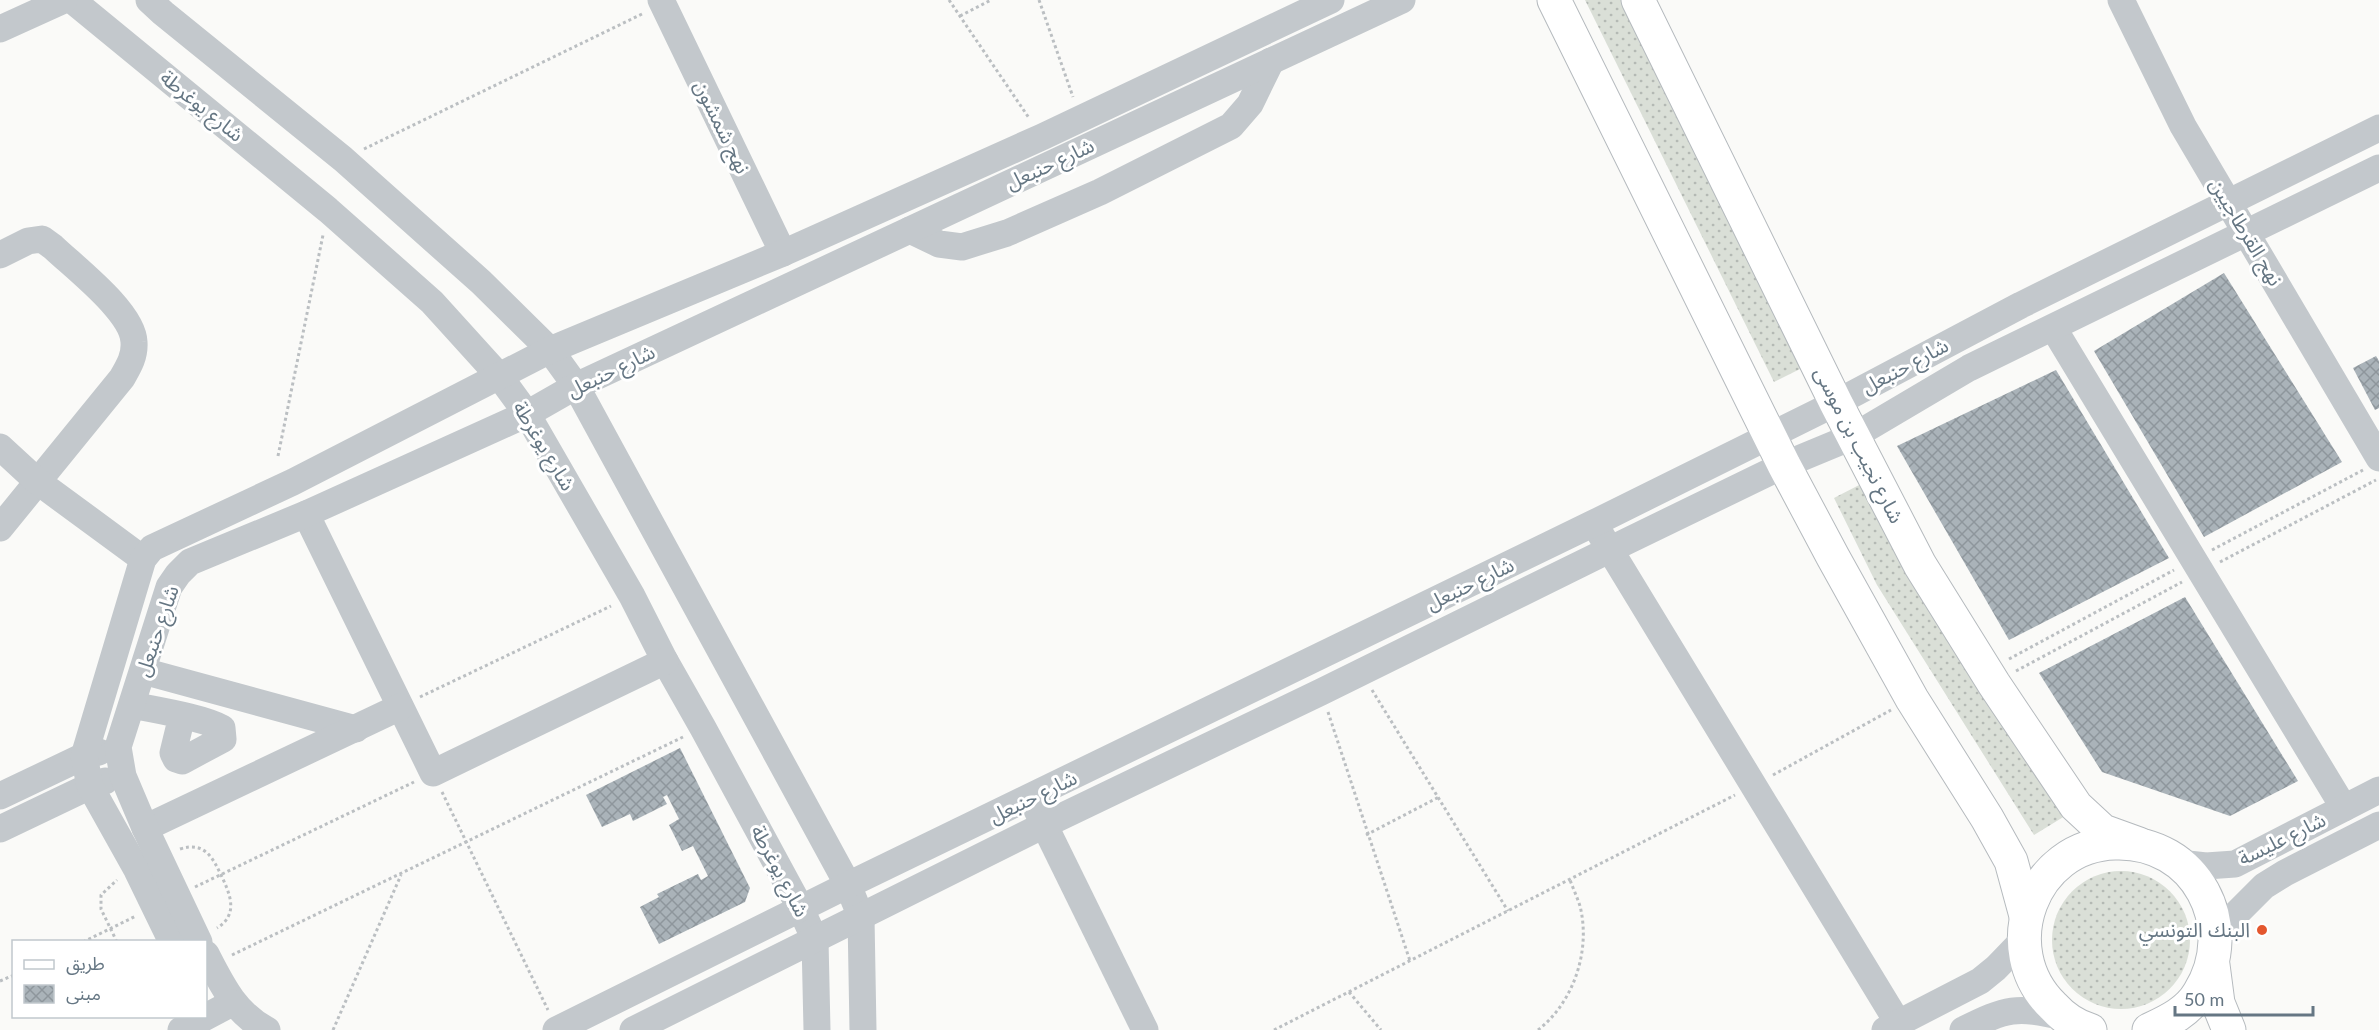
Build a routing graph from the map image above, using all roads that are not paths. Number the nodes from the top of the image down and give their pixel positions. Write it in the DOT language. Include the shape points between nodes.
graph roads {
  1 [pos="64,0"];
  2 [pos="72,0"];
  3 [pos="1331,0"];
  4 [pos="1402,0"];
  5 [pos="1554,0"];
  6 [pos="1638,0"];
  7 [pos="2121,0"];
  8 [pos="662,2"];
  9 [pos="157,4"];
  10 [pos="1346,12"];
  11 [pos="33,13"];
  12 [pos="99,21"];
  13 [pos="0,29"];
  14 [pos="1271,61"];
  15 [pos="2379,128"];
  16 [pos="2379,168"];
  17 [pos="2227,202"];
  18 [pos="910,230"];
  19 [pos="2247,233"];
  20 [pos="783,253"];
  21 [pos="0,255"];
  22 [pos="2054,329"];
  23 [pos="550,350"];
  24 [pos="500,377"];
  25 [pos="576,386"];
  26 [pos="1836,403"];
  27 [pos="527,414"];
  28 [pos="1770,436"];
  29 [pos="1854,436"];
  30 [pos="0,447"];
  31 [pos="2379,458"];
  32 [pos="1784,465"];
  33 [pos="37,481"];
  34 [pos="306,514"];
  35 [pos="1594,523"];
  36 [pos="0,528"];
  37 [pos="1609,550"];
  38 [pos="143,559"];
  39 [pos="665,662"];
  40 [pos="143,671"];
  41 [pos="132,705"];
  42 [pos="400,707"];
  43 [pos="182,716"];
  44 [pos="356,729"];
  45 [pos="118,747"];
  46 [pos="84,756"];
  47 [pos="123,776"];
  48 [pos="90,786"];
  49 [pos="2379,790"];
  50 [pos="0,796"];
  51 [pos="1031,798"];
  52 [pos="2344,807"];
  53 [pos="1044,825"];
  54 [pos="2379,825"];
  55 [pos="145,828"];
  56 [pos="0,829"];
  57 [pos="2139,844"];
  58 [pos="2179,863"];
  59 [pos="149,864"];
  60 [pos="848,885"];
  61 [pos="801,909"];
  62 [pos="861,916"];
  63 [pos="2025,928"];
  64 [pos="192,940"];
  65 [pos="815,940"];
  66 [pos="2215,952"];
  67 [pos="207,964"];
  68 [pos="232,1003"];
  69 [pos="211,1019"];
  70 [pos="2077,1024"];
  71 [pos="1892,1027"];
  72 [pos="254,1028"];
  73 [pos="181,1030"];
  74 [pos="557,1030"];
  75 [pos="633,1030"];
  76 [pos="817,1030"];
  77 [pos="863,1030"];
  78 [pos="1145,1030"];
  79 [pos="1964,1030"];
  80 [pos="2149,1030"];
  81 [pos="2229,1030"];
  1 -- 11 [label="street"];
  2 -- 12 [label="street, شارع يوغرطة"];
  3 -- 20 [label="street, شارع حنبعل" via="1042,137"];
  4 -- 10 [label="street, شارع حنبعل"];
  5 -- 28 [label="main road"];
  6 -- 26 [label="main road, شارع نجيب بن موسى"];
  7 -- 17 [label="street, نهج القرطاجيين" via="2183,126"];
  8 -- 20 [label="street, نهج شمشون"];
  9 -- 23 [label="street" via="344,159"];
  10 -- 14 [label="street, شارع حنبعل"];
  11 -- 12 [label="street"];
  11 -- 13 [label="street"];
  12 -- 24 [label="street, شارع يوغرطة" via="328,210 432,302"];
  14 -- 18 [label="street, شارع حنبعل"];
  14 -- 18 [label="street" via="1250,104 1231,126 1100,192 1007,233 962,247 939,244"];
  15 -- 17 [label="street, شارع حنبعل"];
  16 -- 19 [label="street, شارع حنبعل"];
  17 -- 19 [label="street, نهج القرطاجيين"];
  17 -- 26 [label="street, شارع حنبعل"];
  18 -- 25 [label="street, شارع حنبعل"];
  19 -- 22 [label="street, شارع حنبعل"];
  19 -- 31 [label="street, نهج القرطاجيين"];
  20 -- 23 [label="street, شارع حنبعل"];
  21 -- 33 [label="street" via="42,239 123,313 132,327 132,360 122,378"];
  22 -- 29 [label="street, شارع حنبعل" via="1969,368"];
  22 -- 52 [label="street"];
  23 -- 24 [label="street, شارع حنبعل"];
  23 -- 25 [label="street"];
  24 -- 27 [label="street, شارع يوغرطة"];
  24 -- 38 [label="street, شارع حنبعل" via="152,548"];
  25 -- 27 [label="street, شارع حنبعل"];
  25 -- 60 [label="street"];
  26 -- 28 [label="street, شارع حنبعل"];
  26 -- 29 [label="main road, شارع نجيب بن موسى"];
  27 -- 34 [label="street, شارع حنبعل"];
  27 -- 39 [label="street, شارع يوغرطة" via="632,596"];
  28 -- 32 [label="main road"];
  28 -- 35 [label="street, شارع حنبعل"];
  29 -- 32 [label="street, شارع حنبعل"];
  29 -- 57 [label="main road, شارع نجيب بن موسى" via="1920,566 2069,797 2103,831"];
  30 -- 33 [label="street"];
  32 -- 37 [label="street, شارع حنبعل"];
  32 -- 63 [label="main road" via="1912,699 2012,861"];
  33 -- 36 [label="street"];
  33 -- 38 [label="street"];
  34 -- 40 [label="street, شارع حنبعل" via="190,562 170,587"];
  34 -- 42 [label="street"];
  35 -- 37 [label="street"];
  35 -- 51 [label="street, شارع حنبعل"];
  37 -- 53 [label="street, شارع حنبعل"];
  37 -- 71 [label="street" via="1753,786"];
  38 -- 46 [label="street, شارع حنبعل"];
  39 -- 42 [label="street" via="433,773"];
  39 -- 61 [label="street, شارع يوغرطة"];
  40 -- 41 [label="street, شارع حنبعل"];
  40 -- 44 [label="street"];
  41 -- 43 [label="street"];
  41 -- 45 [label="street, شارع حنبعل"];
  42 -- 44 [label="street"];
  44 -- 55 [label="street"];
  45 -- 46 [label="street"];
  45 -- 47 [label="street, شارع حنبعل"];
  46 -- 48 [label="street, شارع حنبعل"];
  46 -- 50 [label="street"];
  47 -- 48 [label="street"];
  47 -- 55 [label="street, شارع حنبعل"];
  48 -- 56 [label="street"];
  48 -- 59 [label="street, شارع حنبعل"];
  49 -- 52 [label="street, شارع عليسة"];
  51 -- 53 [label="street"];
  51 -- 60 [label="street, شارع حنبعل"];
  52 -- 58 [label="street, شارع عليسة" via="2235,864 2206,867"];
  53 -- 62 [label="street, شارع حنبعل"];
  53 -- 78 [label="street"];
  54 -- 66 [label="street, شارع عليسة" via="2264,886 2237,913"];
  55 -- 59 [label="street, شارع حنبعل"];
  57 -- 58 [label="main road, شارع نجيب بن موسى"];
  57 -- 63 [label="main road" via="2090,847 2068,857 2049,873 2035,893"];
  58 -- 66 [label="main road, شارع نجيب بن موسى" via="2207,897 2214,918"];
  59 -- 64 [label="street, شارع حنبعل" via="166,901"];
  60 -- 61 [label="street, شارع حنبعل"];
  60 -- 62 [label="street"];
  61 -- 65 [label="street, شارع يوغرطة"];
  61 -- 74 [label="street, شارع حنبعل"];
  62 -- 65 [label="street, شارع حنبعل"];
  62 -- 77 [label="street"];
  63 -- 70 [label="main road" via="2028,970 2042,996"];
  63 -- 71 [label="street" via="1996,969 1980,981"];
  65 -- 75 [label="street, شارع حنبعل"];
  65 -- 76 [label="street, شارع يوغرطة"];
  66 -- 80 [label="main road" via="2199,995 2175,1018"];
  66 -- 81 [label="main road, شارع نجيب بن موسى" via="2218,1003"];
  67 -- 68 [label="street, شارع حنبعل"];
  68 -- 69 [label="street"];
  68 -- 72 [label="street, شارع حنبعل"];
  69 -- 73 [label="street"];
  70 -- 79 [label="street" via="2028,1009 2000,1012"];
}
